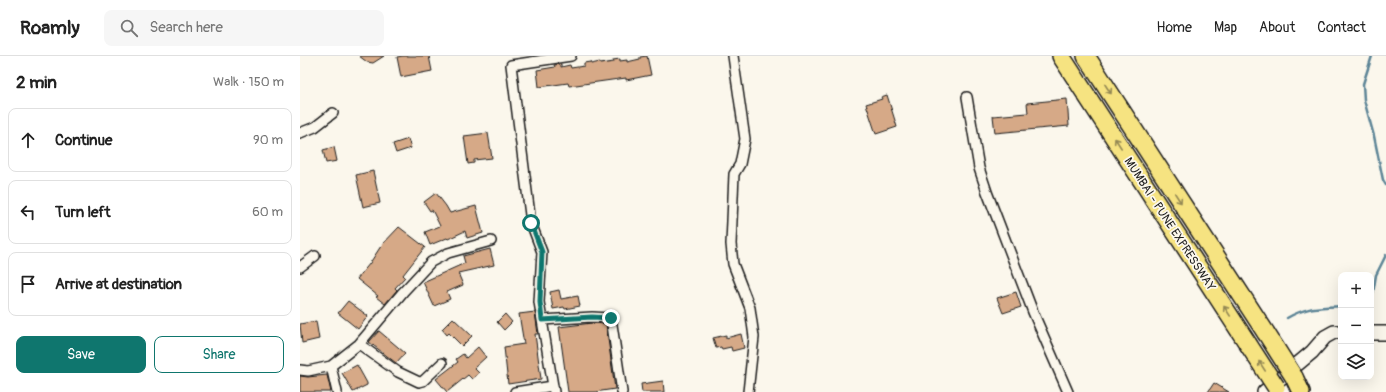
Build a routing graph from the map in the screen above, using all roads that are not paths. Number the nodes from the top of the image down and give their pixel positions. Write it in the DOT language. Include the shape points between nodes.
graph roads {
  1 [pos="571,56"];
  2 [pos="733,56"];
  3 [pos="1062,56"];
  4 [pos="1086,56"];
  5 [pos="510,61"];
  6 [pos="967,97"];
  7 [pos="333,113"];
  8 [pos="300,133"];
  9 [pos="491,241"];
  10 [pos="315,256"];
  11 [pos="300,267"];
  12 [pos="542,320"];
  13 [pos="1338,332"];
  14 [pos="1374,333"];
  15 [pos="1386,333"];
  16 [pos="359,344"];
  17 [pos="442,363"];
  18 [pos="331,366"];
  19 [pos="300,370"];
  20 [pos="1298,384"];
  21 [pos="554,389"];
  22 [pos="1273,390"];
  23 [pos="336,392"];
  24 [pos="515,392"];
  25 [pos="622,392"];
  26 [pos="748,392"];
  27 [pos="1068,392"];
  1 -- 5 [label="street"];
  2 -- 26 [label="street" via="745,139 740,164 734,174 731,244 733,264 750,308 754,336"];
  22 -- 3 [label="highway, MUMBAI - PUNE EXPRESSWAY, one-way, bridge" via="1248,344"];
  4 -- 20 [label="highway, MUMBAI - PUNE EXPRESSWAY, one-way, bridge"];
  5 -- 12 [label="street" via="531,223 542,252"];
  6 -- 27 [label="street" via="979,168 986,192 1033,312"];
  7 -- 8 [label="street" via="315,127"];
  9 -- 16 [label="street" via="448,253 431,262"];
  10 -- 11 [label="street"];
  12 -- 21 [label="street"];
  12 -- 25 [label="street" via="611,318"];
  13 -- 22 [label="street" via="1325,337"];
  14 -- 15 [label="street"];
  16 -- 17 [label="street" via="398,372 419,382"];
  16 -- 18 [label="street"];
  18 -- 19 [label="street" via="308,371"];
  18 -- 23 [label="street"];
  21 -- 24 [label="street"];
}
